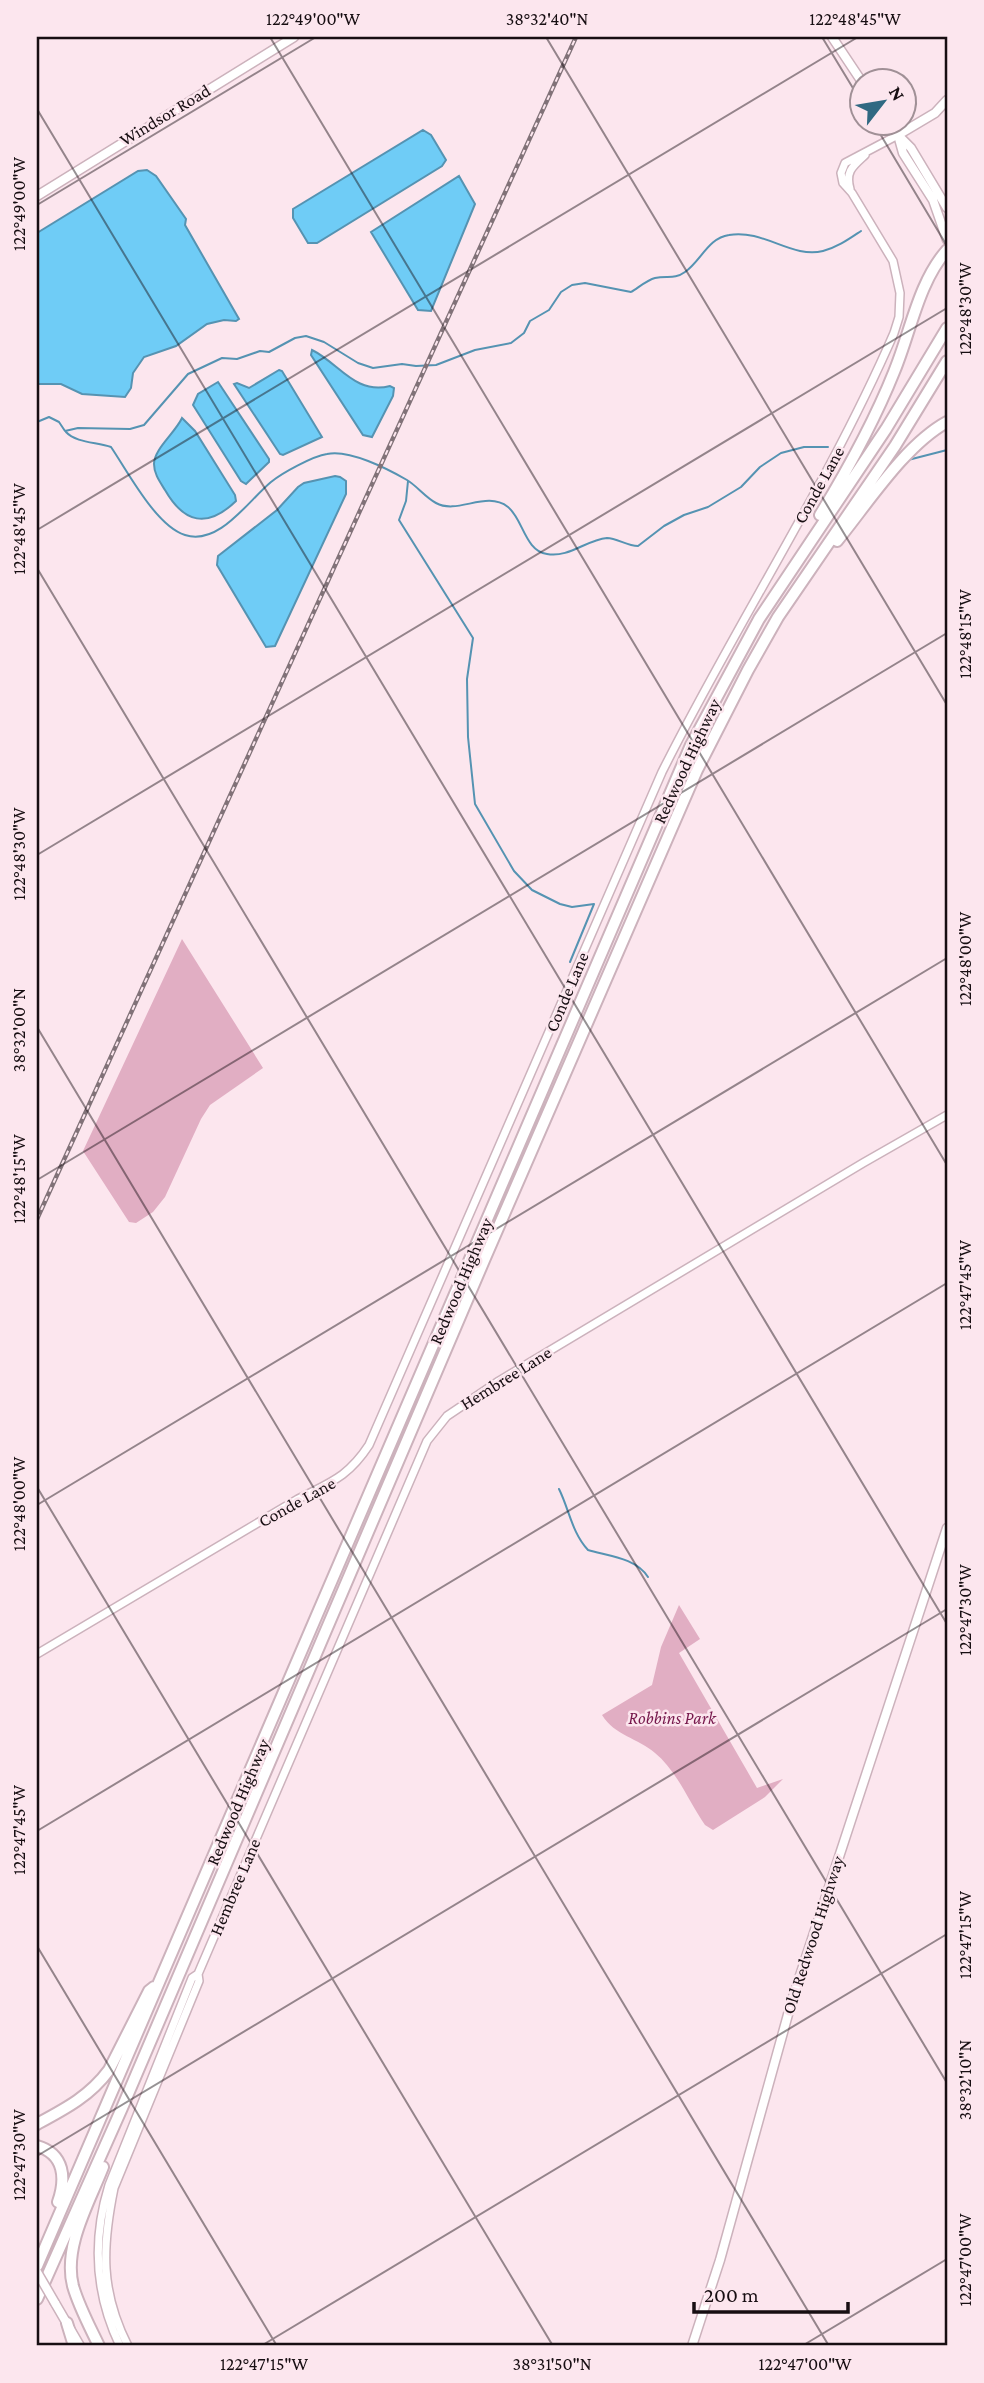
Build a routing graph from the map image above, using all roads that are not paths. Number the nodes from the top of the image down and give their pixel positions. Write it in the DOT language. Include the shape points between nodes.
graph roads {
  1 [pos="294,37"];
  2 [pos="832,37"];
  3 [pos="851,66"];
  4 [pos="947,100"];
  5 [pos="918,123"];
  6 [pos="896,136"];
  7 [pos="898,136"];
  8 [pos="899,136"];
  9 [pos="37,196"];
  10 [pos="947,208"];
  11 [pos="947,240"];
  12 [pos="947,250"];
  13 [pos="946,330"];
  14 [pos="947,361"];
  15 [pos="947,422"];
  16 [pos="774,597"];
  17 [pos="787,604"];
  18 [pos="947,1115"];
  19 [pos="947,1528"];
  20 [pos="37,1654"];
  21 [pos="198,1974"];
  22 [pos="161,1981"];
  23 [pos="122,2108"];
  24 [pos="37,2124"];
  25 [pos="37,2146"];
  26 [pos="43,2252"];
  27 [pos="37,2266"];
  28 [pos="37,2272"];
  29 [pos="37,2298"];
  30 [pos="67,2323"];
  31 [pos="74,2346"];
  32 [pos="80,2346"];
  33 [pos="99,2346"];
  34 [pos="120,2346"];
  35 [pos="128,2346"];
  36 [pos="692,2346"];
  1 -- 9 [label="main road, Windsor Road"];
  2 -- 3 [label="main road"];
  4 -- 5 [label="main road"];
  6 -- 20 [label="street, Conde Lane" via="852,166 848,181 893,261 900,293 894,333 849,430 662,772 369,1445 342,1477"];
  7 -- 11 [label="main road" via="903,153 933,200"];
  8 -- 10 [label="main road"];
  12 -- 16 [label="highway" via="930,271 873,423"];
  13 -- 16 [label="highway, Redwood Highway"];
  14 -- 17 [label="highway, Redwood Highway"];
  15 -- 17 [label="highway" via="905,456"];
  16 -- 22 [label="highway, Redwood Highway" via="691,745"];
  17 -- 23 [label="highway, Redwood Highway" via="697,770"];
  18 -- 21 [label="street, Hembree Lane" via="528,1363 447,1416 416,1463"];
  19 -- 36 [label="main road, Old Redwood Highway" via="792,2000"];
  21 -- 34 [label="street, Hembree Lane" via="192,1978 103,2202 97,2244 101,2297"];
  21 -- 35 [label="street, Hembree Lane" via="110,2206 104,2245 109,2298"];
  22 -- 24 [label="highway" via="149,1991 101,2081 79,2101"];
  22 -- 26 [label="highway, Redwood Highway"];
  23 -- 29 [label="highway, Redwood Highway"];
  23 -- 33 [label="highway" via="72,2255 74,2287"];
  25 -- 26 [label="highway" via="56,2157 64,2178"];
  26 -- 27 [label="highway, Redwood Highway"];
  28 -- 30 [label="main road, bridge"];
  30 -- 31 [label="highway"];
  30 -- 32 [label="main road"];
}
